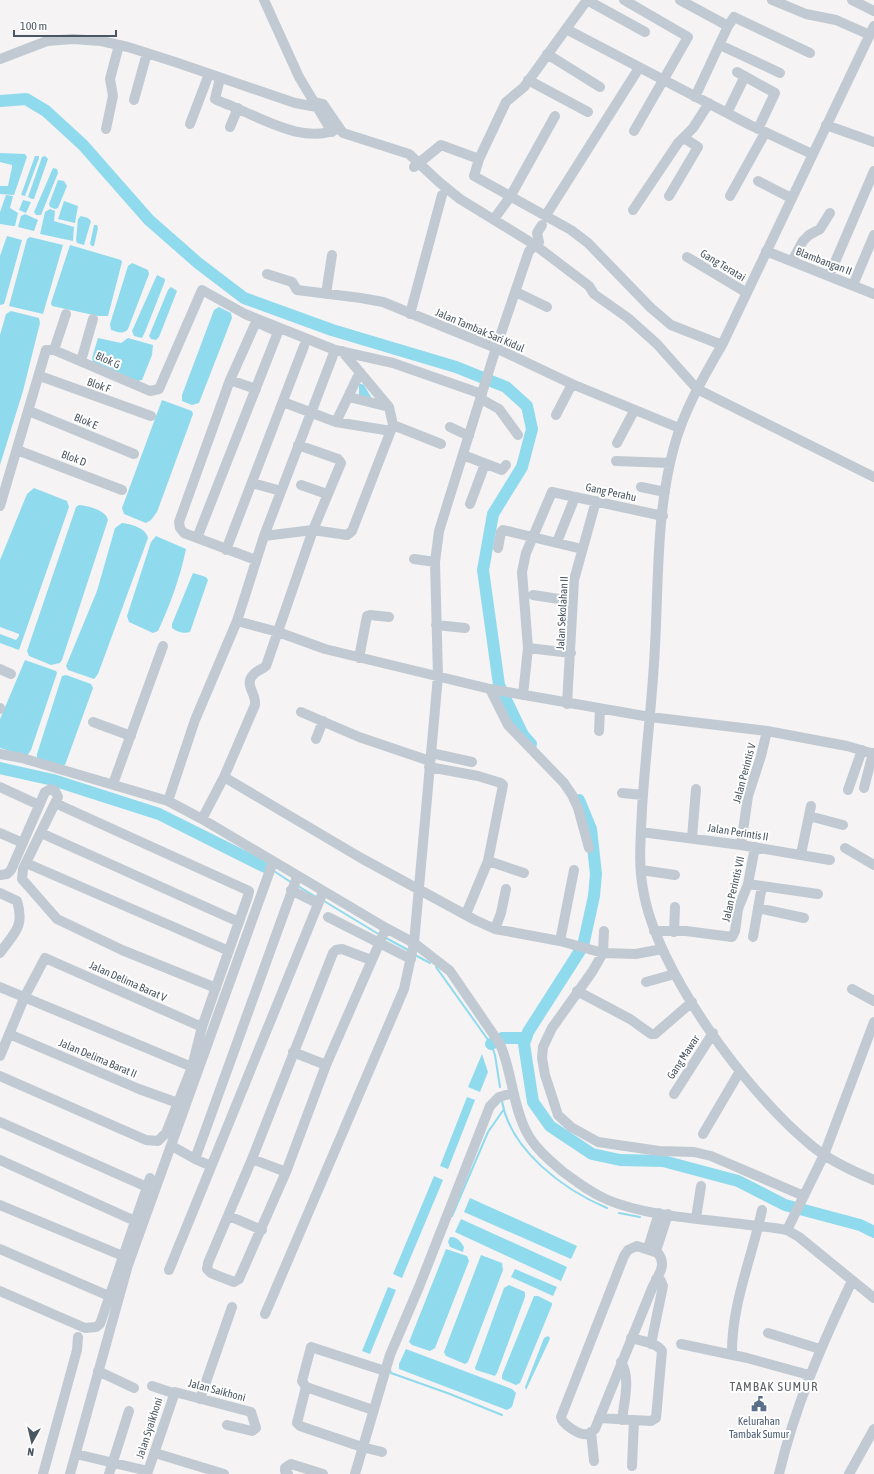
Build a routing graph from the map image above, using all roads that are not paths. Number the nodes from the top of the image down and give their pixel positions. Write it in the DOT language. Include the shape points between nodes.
graph roads {
  1 [pos="264,0"];
  2 [pos="587,0"];
  3 [pos="624,0"];
  4 [pos="680,0"];
  5 [pos="772,0"];
  6 [pos="852,0"];
  7 [pos="874,11"];
  8 [pos="728,26"];
  9 [pos="566,29"];
  10 [pos="872,31"];
  11 [pos="645,32"];
  12 [pos="118,45"];
  13 [pos="720,45"];
  14 [pos="147,53"];
  15 [pos="810,53"];
  16 [pos="547,54"];
  17 [pos="0,59"];
  18 [pos="639,68"];
  19 [pos="780,73"];
  20 [pos="209,74"];
  21 [pos="220,78"];
  22 [pos="528,80"];
  23 [pos="664,81"];
  24 [pos="600,87"];
  25 [pos="695,97"];
  26 [pos="134,100"];
  27 [pos="709,103"];
  28 [pos="318,104"];
  29 [pos="238,108"];
  30 [pos="588,112"];
  31 [pos="727,113"];
  32 [pos="555,116"];
  33 [pos="190,124"];
  34 [pos="230,127"];
  35 [pos="831,127"];
  36 [pos="106,129"];
  37 [pos="335,130"];
  38 [pos="634,130"];
  39 [pos="762,131"];
  40 [pos="684,138"];
  41 [pos="874,142"];
  42 [pos="812,154"];
  43 [pos="479,159"];
  44 [pos="416,165"];
  45 [pos="874,171"];
  46 [pos="758,181"];
  47 [pos="442,195"];
  48 [pos="669,196"];
  49 [pos="730,196"];
  50 [pos="510,197"];
  51 [pos="791,198"];
  52 [pos="633,210"];
  53 [pos="830,213"];
  54 [pos="546,215"];
  55 [pos="494,219"];
  56 [pos="542,225"];
  57 [pos="874,235"];
  58 [pos="535,245"];
  59 [pos="772,254"];
  60 [pos="332,255"];
  61 [pos="687,257"];
  62 [pos="792,261"];
  63 [pos="267,274"];
  64 [pos="829,276"];
  65 [pos="853,285"];
  66 [pos="516,292"];
  67 [pos="747,293"];
  68 [pos="326,294"];
  69 [pos="874,294"];
  70 [pos="547,307"];
  71 [pos="66,314"];
  72 [pos="410,314"];
  73 [pos="93,319"];
  74 [pos="722,345"];
  75 [pos="304,346"];
  76 [pos="496,348"];
  77 [pos="51,350"];
  78 [pos="339,351"];
  79 [pos="81,361"];
  80 [pos="360,372"];
  81 [pos="40,376"];
  82 [pos="230,380"];
  83 [pos="572,384"];
  84 [pos="256,389"];
  85 [pos="697,389"];
  86 [pos="482,394"];
  87 [pos="349,397"];
  88 [pos="283,402"];
  89 [pos="389,407"];
  90 [pos="29,411"];
  91 [pos="634,411"];
  92 [pos="311,413"];
  93 [pos="556,415"];
  94 [pos="151,416"];
  95 [pos="336,422"];
  96 [pos="450,427"];
  97 [pos="392,428"];
  98 [pos="679,428"];
  99 [pos="518,435"];
  100 [pos="469,436"];
  101 [pos="617,443"];
  102 [pos="441,444"];
  103 [pos="298,445"];
  104 [pos="17,450"];
  105 [pos="134,454"];
  106 [pos="463,455"];
  107 [pos="616,461"];
  108 [pos="670,463"];
  109 [pos="485,464"];
  110 [pos="506,465"];
  111 [pos="874,477"];
  112 [pos="252,483"];
  113 [pos="301,485"];
  114 [pos="641,487"];
  115 [pos="122,490"];
  116 [pos="281,491"];
  117 [pos="665,492"];
  118 [pos="328,494"];
  119 [pos="576,497"];
  120 [pos="596,501"];
  121 [pos="470,504"];
  122 [pos="0,506"];
  123 [pos="663,516"];
  124 [pos="313,530"];
  125 [pos="264,536"];
  126 [pos="197,538"];
  127 [pos="532,538"];
  128 [pos="557,542"];
  129 [pos="498,548"];
  130 [pos="582,549"];
  131 [pos="226,550"];
  132 [pos="414,559"];
  133 [pos="256,560"];
  134 [pos="435,562"];
  135 [pos="533,594"];
  136 [pos="572,602"];
  137 [pos="389,617"];
  138 [pos="237,621"];
  139 [pos="436,625"];
  140 [pos="465,628"];
  141 [pos="278,632"];
  142 [pos="163,646"];
  143 [pos="528,648"];
  144 [pos="571,653"];
  145 [pos="359,658"];
  146 [pos="0,668"];
  147 [pos="11,674"];
  148 [pos="438,676"];
  149 [pos="493,690"];
  150 [pos="522,695"];
  151 [pos="567,704"];
  152 [pos="600,709"];
  153 [pos="301,712"];
  154 [pos="650,718"];
  155 [pos="323,721"];
  156 [pos="93,722"];
  157 [pos="599,731"];
  158 [pos="766,731"];
  159 [pos="131,736"];
  160 [pos="316,739"];
  161 [pos="862,750"];
  162 [pos="0,754"];
  163 [pos="873,754"];
  164 [pos="430,760"];
  165 [pos="472,762"];
  166 [pos="224,778"];
  167 [pos="113,784"];
  168 [pos="0,787"];
  169 [pos="864,788"];
  170 [pos="696,789"];
  171 [pos="848,790"];
  172 [pos="622,793"];
  173 [pos="643,795"];
  174 [pos="168,801"];
  175 [pos="55,803"];
  176 [pos="39,804"];
  177 [pos="202,820"];
  178 [pos="843,825"];
  179 [pos="641,832"];
  180 [pos="0,833"];
  181 [pos="41,833"];
  182 [pos="692,838"];
  183 [pos="23,843"];
  184 [pos="741,844"];
  185 [pos="754,847"];
  186 [pos="589,848"];
  187 [pos="845,848"];
  188 [pos="801,854"];
  189 [pos="830,860"];
  190 [pos="488,861"];
  191 [pos="26,863"];
  192 [pos="874,865"];
  193 [pos="271,866"];
  194 [pos="574,870"];
  195 [pos="640,870"];
  196 [pos="524,873"];
  197 [pos="0,875"];
  198 [pos="675,875"];
  199 [pos="0,881"];
  200 [pos="294,883"];
  201 [pos="748,884"];
  202 [pos="762,886"];
  203 [pos="418,888"];
  204 [pos="506,889"];
  205 [pos="32,890"];
  206 [pos="0,893"];
  207 [pos="818,894"];
  208 [pos="320,898"];
  209 [pos="17,901"];
  210 [pos="675,907"];
  211 [pos="758,908"];
  212 [pos="466,914"];
  213 [pos="328,917"];
  214 [pos="351,918"];
  215 [pos="804,918"];
  216 [pos="239,922"];
  217 [pos="495,929"];
  218 [pos="604,931"];
  219 [pos="654,931"];
  220 [pos="674,932"];
  221 [pos="382,936"];
  222 [pos="753,937"];
  223 [pos="560,941"];
  224 [pos="662,949"];
  225 [pos="229,951"];
  226 [pos="412,952"];
  227 [pos="600,952"];
  228 [pos="0,953"];
  229 [pos="371,960"];
  230 [pos="675,974"];
  231 [pos="646,982"];
  232 [pos="0,987"];
  233 [pos="216,988"];
  234 [pos="852,989"];
  235 [pos="577,991"];
  236 [pos="24,996"];
  237 [pos="874,1001"];
  238 [pos="692,1002"];
  239 [pos="874,1022"];
  240 [pos="202,1027"];
  241 [pos="713,1033"];
  242 [pos="9,1034"];
  243 [pos="293,1052"];
  244 [pos="0,1056"];
  245 [pos="326,1065"];
  246 [pos="192,1067"];
  247 [pos="740,1071"];
  248 [pos="0,1076"];
  249 [pos="506,1094"];
  250 [pos="674,1094"];
  251 [pos="178,1103"];
  252 [pos="0,1122"];
  253 [pos="703,1134"];
  254 [pos="172,1146"];
  255 [pos="824,1154"];
  256 [pos="195,1159"];
  257 [pos="252,1159"];
  258 [pos="0,1160"];
  259 [pos="211,1166"];
  260 [pos="286,1172"];
  261 [pos="874,1180"];
  262 [pos="701,1186"];
  263 [pos="803,1198"];
  264 [pos="0,1205"];
  265 [pos="762,1210"];
  266 [pos="664,1214"];
  267 [pos="229,1216"];
  268 [pos="696,1218"];
  269 [pos="135,1221"];
  270 [pos="759,1226"];
  271 [pos="262,1230"];
  272 [pos="787,1230"];
  273 [pos="0,1250"];
  274 [pos="652,1250"];
  275 [pos="123,1256"];
  276 [pos="169,1270"];
  277 [pos="656,1278"];
  278 [pos="852,1282"];
  279 [pos="0,1291"];
  280 [pos="109,1296"];
  281 [pos="874,1298"];
  282 [pos="232,1307"];
  283 [pos="265,1314"];
  284 [pos="768,1333"];
  285 [pos="78,1337"];
  286 [pos="631,1338"];
  287 [pos="651,1344"];
  288 [pos="681,1344"];
  289 [pos="820,1349"];
  290 [pos="732,1355"];
  291 [pos="622,1362"];
  292 [pos="385,1370"];
  293 [pos="98,1371"];
  294 [pos="810,1375"];
  295 [pos="152,1386"];
  296 [pos="306,1387"];
  297 [pos="134,1388"];
  298 [pos="175,1392"];
  299 [pos="200,1399"];
  300 [pos="373,1410"];
  301 [pos="129,1411"];
  302 [pos="599,1418"];
  303 [pos="622,1420"];
  304 [pos="634,1420"];
  305 [pos="227,1425"];
  306 [pos="874,1429"];
  307 [pos="591,1432"];
  308 [pos="362,1447"];
  309 [pos="382,1452"];
  310 [pos="155,1453"];
  311 [pos="76,1454"];
  312 [pos="594,1461"];
  313 [pos="114,1462"];
  314 [pos="632,1466"];
  315 [pos="148,1472"];
  316 [pos="43,1474"];
  317 [pos="70,1474"];
  318 [pos="109,1474"];
  319 [pos="224,1474"];
  320 [pos="288,1474"];
  321 [pos="323,1474"];
  322 [pos="355,1474"];
  323 [pos="779,1474"];
  324 [pos="849,1474"];
  1 -- 28 [label="street" via="299,77"];
  2 -- 9 [label="street"];
  2 -- 11 [label="street"];
  3 -- 23 [label="street" via="688,37"];
  4 -- 8 [label="street"];
  5 -- 10 [label="street" via="806,14"];
  6 -- 7 [label="street"];
  8 -- 13 [label="street"];
  8 -- 15 [label="street" via="736,17"];
  9 -- 16 [label="street"];
  9 -- 18 [label="street"];
  10 -- 35 [label="street"];
  12 -- 14 [label="street"];
  12 -- 17 [label="street" via="87,40 47,41"];
  12 -- 36 [label="street" via="110,79 113,100"];
  13 -- 19 [label="street"];
  13 -- 25 [label="street"];
  14 -- 20 [label="street"];
  14 -- 26 [label="street"];
  16 -- 22 [label="street"];
  16 -- 24 [label="street"];
  18 -- 23 [label="street"];
  18 -- 54 [label="street"];
  20 -- 21 [label="street"];
  20 -- 33 [label="street"];
  21 -- 28 [label="street" via="295,103"];
  21 -- 29 [label="street" via="215,98"];
  22 -- 30 [label="street"];
  22 -- 43 [label="street" via="506,102"];
  23 -- 25 [label="street"];
  23 -- 38 [label="street"];
  25 -- 27 [label="street"];
  27 -- 31 [label="street"];
  27 -- 40 [label="street"];
  28 -- 37 [label="street"];
  29 -- 34 [label="street"];
  29 -- 37 [label="street" via="300,132 320,134"];
  31 -- 39 [label="street"];
  31 -- 39 [label="street" via="741,74 776,94"];
  32 -- 50 [label="street"];
  35 -- 41 [label="street"];
  35 -- 42 [label="street"];
  37 -- 44 [label="street" via="367,145 404,151"];
  39 -- 42 [label="street"];
  39 -- 49 [label="street"];
  40 -- 48 [label="street" via="698,147"];
  40 -- 52 [label="street" via="678,143"];
  42 -- 51 [label="street"];
  43 -- 44 [label="street" via="442,144"];
  43 -- 50 [label="street" via="474,176"];
  44 -- 55 [label="street"];
  45 -- 64 [label="street"];
  46 -- 51 [label="street"];
  47 -- 72 [label="street"];
  50 -- 54 [label="street"];
  50 -- 55 [label="street"];
  51 -- 59 [label="street"];
  53 -- 62 [label="street" via="820,229 803,241"];
  54 -- 74 [label="street" via="588,243 666,321"];
  55 -- 58 [label="street"];
  56 -- 58 [label="street" via="537,233 539,242"];
  57 -- 65 [label="street"];
  58 -- 66 [label="street" via="529,251"];
  58 -- 85 [label="street" via="652,339"];
  59 -- 62 [label="street, Blambangan II"];
  59 -- 67 [label="street"];
  60 -- 68 [label="street"];
  61 -- 67 [label="street, Gang Teratai"];
  62 -- 64 [label="street, Blambangan II"];
  63 -- 68 [label="street, Jalan Tambak Sari Kidul" via="292,282 296,289"];
  64 -- 65 [label="street, Blambangan II"];
  65 -- 69 [label="street, Blambangan II"];
  66 -- 70 [label="street"];
  66 -- 76 [label="street"];
  67 -- 74 [label="street"];
  68 -- 72 [label="street, Jalan Tambak Sari Kidul" via="373,300"];
  71 -- 77 [label="street"];
  72 -- 76 [label="street, Jalan Tambak Sari Kidul"];
  73 -- 79 [label="street"];
  74 -- 85 [label="street"];
  75 -- 88 [label="street"];
  76 -- 83 [label="street, Jalan Tambak Sari Kidul"];
  76 -- 86 [label="street"];
  77 -- 79 [label="street, Blok G"];
  77 -- 81 [label="street" via="45,352"];
  78 -- 79 [label="street, Blok G" via="245,314 202,290 159,390 150,391"];
  78 -- 80 [label="street"];
  78 -- 86 [label="street" via="393,363"];
  78 -- 92 [label="street"];
  80 -- 87 [label="street"];
  80 -- 89 [label="street"];
  81 -- 90 [label="street"];
  81 -- 94 [label="street, Blok F"];
  82 -- 84 [label="street"];
  82 -- 84 [label="street" via="256,322 278,332"];
  82 -- 126 [label="street" via="179,522 184,533"];
  83 -- 91 [label="street, Jalan Tambak Sari Kidul"];
  83 -- 93 [label="street"];
  84 -- 126 [label="street"];
  85 -- 98 [label="street"];
  85 -- 111 [label="street"];
  86 -- 99 [label="street" via="499,409"];
  86 -- 100 [label="street"];
  87 -- 89 [label="street"];
  87 -- 95 [label="street"];
  88 -- 92 [label="street"];
  88 -- 112 [label="street"];
  89 -- 97 [label="street"];
  90 -- 104 [label="street"];
  90 -- 105 [label="street, Blok E"];
  91 -- 98 [label="street, Jalan Tambak Sari Kidul"];
  91 -- 101 [label="street"];
  92 -- 95 [label="street"];
  92 -- 103 [label="street"];
  95 -- 97 [label="street"];
  96 -- 100 [label="street"];
  97 -- 102 [label="street"];
  97 -- 124 [label="street" via="350,534"];
  98 -- 108 [label="street"];
  100 -- 106 [label="street"];
  103 -- 116 [label="street"];
  103 -- 118 [label="street" via="340,461"];
  104 -- 115 [label="street, Blok D"];
  104 -- 122 [label="street"];
  106 -- 109 [label="street"];
  106 -- 134 [label="street" via="440,531"];
  107 -- 108 [label="street"];
  108 -- 117 [label="street"];
  109 -- 110 [label="street" via="502,470"];
  109 -- 121 [label="street"];
  112 -- 116 [label="street"];
  112 -- 131 [label="street"];
  113 -- 118 [label="street"];
  114 -- 117 [label="street"];
  116 -- 125 [label="street"];
  117 -- 123 [label="street"];
  118 -- 124 [label="street"];
  119 -- 120 [label="street, Gang Perahu"];
  119 -- 127 [label="street, Gang Perahu" via="554,491"];
  119 -- 128 [label="street"];
  120 -- 123 [label="street, Gang Perahu"];
  120 -- 130 [label="street, Jalan Sekolahan II"];
  123 -- 154 [label="street"];
  124 -- 125 [label="street"];
  124 -- 141 [label="street"];
  125 -- 133 [label="street"];
  126 -- 131 [label="street"];
  127 -- 128 [label="street"];
  127 -- 129 [label="street" via="502,531"];
  127 -- 143 [label="street" via="522,572"];
  128 -- 130 [label="street"];
  130 -- 136 [label="street, Jalan Sekolahan II" via="574,580"];
  131 -- 133 [label="street"];
  132 -- 134 [label="street"];
  133 -- 138 [label="street"];
  134 -- 139 [label="street"];
  135 -- 136 [label="street"];
  136 -- 144 [label="street, Jalan Sekolahan II"];
  137 -- 145 [label="street" via="367,616"];
  138 -- 141 [label="street"];
  138 -- 174 [label="street" via="194,720"];
  139 -- 140 [label="street"];
  139 -- 148 [label="street"];
  141 -- 145 [label="street"];
  141 -- 166 [label="street" via="266,666 249,680 255,705"];
  142 -- 159 [label="street"];
  143 -- 144 [label="street"];
  143 -- 150 [label="street"];
  144 -- 151 [label="street, Jalan Sekolahan II"];
  145 -- 148 [label="street"];
  146 -- 147 [label="street"];
  148 -- 149 [label="street"];
  148 -- 164 [label="street"];
  149 -- 150 [label="street"];
  149 -- 186 [label="street" via="508,724 564,783 572,795"];
  150 -- 151 [label="street"];
  151 -- 152 [label="street"];
  152 -- 154 [label="street"];
  152 -- 157 [label="street"];
  153 -- 155 [label="street"];
  154 -- 158 [label="street"];
  154 -- 173 [label="street"];
  155 -- 160 [label="street"];
  155 -- 164 [label="street" via="359,737"];
  156 -- 159 [label="street"];
  158 -- 161 [label="street"];
  158 -- 184 [label="street, Jalan Perintis V" via="748,796"];
  159 -- 167 [label="street"];
  161 -- 163 [label="street"];
  161 -- 171 [label="street"];
  162 -- 167 [label="street"];
  163 -- 169 [label="street"];
  164 -- 165 [label="street"];
  164 -- 190 [label="street" via="502,784"];
  164 -- 203 [label="street"];
  166 -- 177 [label="street"];
  166 -- 203 [label="street" via="361,858"];
  167 -- 174 [label="street"];
  168 -- 176 [label="street"];
  170 -- 182 [label="street"];
  172 -- 173 [label="street"];
  173 -- 179 [label="street"];
  174 -- 177 [label="street"];
  175 -- 176 [label="street" via="57,793 51,789 45,792"];
  175 -- 181 [label="street"];
  175 -- 216 [label="street" via="249,891"];
  176 -- 183 [label="street"];
  177 -- 193 [label="street"];
  178 -- 188 [label="street" via="810,811"];
  179 -- 182 [label="street, Jalan Perintis II"];
  179 -- 195 [label="street"];
  180 -- 183 [label="street"];
  181 -- 191 [label="street"];
  181 -- 216 [label="street"];
  182 -- 184 [label="street, Jalan Perintis II"];
  183 -- 197 [label="street" via="11,870"];
  184 -- 185 [label="street, Jalan Perintis II"];
  185 -- 188 [label="street, Jalan Perintis II"];
  185 -- 201 [label="street, Jalan Perintis VII"];
  187 -- 192 [label="street"];
  188 -- 189 [label="street, Jalan Perintis II"];
  190 -- 196 [label="street"];
  190 -- 212 [label="street"];
  191 -- 205 [label="street" via="22,879"];
  191 -- 225 [label="street"];
  193 -- 200 [label="street"];
  193 -- 254 [label="street"];
  194 -- 223 [label="street"];
  195 -- 198 [label="street"];
  195 -- 219 [label="street"];
  197 -- 199 [label="street"];
  200 -- 208 [label="street"];
  200 -- 208 [label="street"];
  200 -- 256 [label="street"];
  201 -- 202 [label="street"];
  201 -- 220 [label="street, Jalan Perintis VII" via="732,937"];
  202 -- 207 [label="street"];
  202 -- 211 [label="street"];
  203 -- 212 [label="street"];
  203 -- 226 [label="street"];
  204 -- 217 [label="street"];
  205 -- 209 [label="street"];
  205 -- 233 [label="street" via="57,919 122,950"];
  206 -- 209 [label="street"];
  208 -- 214 [label="street"];
  208 -- 259 [label="street"];
  209 -- 228 [label="street" via="21,915 19,926"];
  210 -- 220 [label="street"];
  211 -- 215 [label="street"];
  211 -- 222 [label="street"];
  212 -- 217 [label="street"];
  213 -- 214 [label="street"];
  214 -- 221 [label="street"];
  214 -- 221 [label="street"];
  216 -- 225 [label="street"];
  217 -- 223 [label="street"];
  218 -- 227 [label="street"];
  219 -- 220 [label="street"];
  219 -- 224 [label="street"];
  221 -- 226 [label="street"];
  221 -- 226 [label="street"];
  221 -- 229 [label="street"];
  223 -- 227 [label="street"];
  224 -- 227 [label="street" via="636,954"];
  224 -- 230 [label="street"];
  225 -- 233 [label="street"];
  226 -- 249 [label="street" via="450,971 498,1040 506,1057"];
  226 -- 283 [label="street" via="404,989"];
  227 -- 235 [label="street" via="592,972"];
  229 -- 243 [label="street" via="342,949 336,950"];
  229 -- 245 [label="street"];
  230 -- 231 [label="street"];
  230 -- 238 [label="street"];
  232 -- 236 [label="street"];
  233 -- 240 [label="street"];
  234 -- 237 [label="street"];
  235 -- 238 [label="street" via="630,1019 651,1034 655,1034"];
  235 -- 263 [label="street" via="552,1028 543,1047 542,1058 547,1083 558,1114 571,1127 598,1142 712,1156"];
  236 -- 240 [label="street, Jalan Delima Barat V" via="44,959"];
  236 -- 242 [label="street"];
  236 -- 246 [label="street"];
  238 -- 241 [label="street"];
  239 -- 255 [label="street"];
  240 -- 246 [label="street"];
  241 -- 247 [label="street"];
  241 -- 250 [label="street, Gang Mawar"];
  242 -- 244 [label="street"];
  242 -- 251 [label="street, Jalan Delima Barat II"];
  243 -- 245 [label="street"];
  243 -- 257 [label="street"];
  245 -- 260 [label="street"];
  246 -- 251 [label="street"];
  247 -- 253 [label="street"];
  247 -- 255 [label="street" via="776,1111"];
  248 -- 251 [label="street" via="154,1142 166,1133"];
  249 -- 266 [label="street" via="526,1131 542,1153 581,1186 607,1200"];
  249 -- 292 [label="street" via="490,1106"];
  252 -- 269 [label="street" via="149,1182"];
  254 -- 256 [label="street"];
  254 -- 293 [label="street" via="128,1265"];
  255 -- 261 [label="street"];
  255 -- 263 [label="street"];
  256 -- 259 [label="street"];
  257 -- 260 [label="street"];
  257 -- 267 [label="street"];
  258 -- 269 [label="street"];
  259 -- 276 [label="street"];
  260 -- 271 [label="street"];
  262 -- 268 [label="street"];
  263 -- 272 [label="street"];
  264 -- 275 [label="street"];
  265 -- 270 [label="street"];
  266 -- 268 [label="street"];
  266 -- 274 [label="street"];
  267 -- 271 [label="street"];
  267 -- 271 [label="street" via="208,1264 207,1269 211,1273 237,1281"];
  268 -- 270 [label="street"];
  269 -- 275 [label="street"];
  270 -- 272 [label="street"];
  270 -- 290 [label="street" via="738,1302 732,1333"];
  272 -- 278 [label="street"];
  273 -- 280 [label="street"];
  274 -- 277 [label="street" via="661,1256 662,1270"];
  274 -- 307 [label="street" via="633,1247 624,1256 561,1417 563,1423 582,1434"];
  275 -- 280 [label="street"];
  277 -- 286 [label="street"];
  277 -- 287 [label="street" via="663,1286"];
  278 -- 281 [label="street"];
  278 -- 289 [label="street"];
  279 -- 280 [label="street" via="89,1329 100,1324"];
  282 -- 299 [label="street"];
  284 -- 289 [label="street"];
  285 -- 316 [label="street" via="78,1348"];
  286 -- 287 [label="street"];
  286 -- 291 [label="street"];
  287 -- 304 [label="street" via="662,1351 656,1417 652,1421"];
  288 -- 290 [label="street"];
  289 -- 294 [label="street"];
  290 -- 294 [label="street"];
  291 -- 302 [label="street"];
  291 -- 303 [label="street" via="626,1376"];
  292 -- 296 [label="street" via="311,1347 302,1381"];
  292 -- 300 [label="street"];
  293 -- 297 [label="street"];
  293 -- 311 [label="street"];
  294 -- 323 [label="street"];
  295 -- 298 [label="street, Jalan Saikhoni"];
  296 -- 300 [label="street"];
  296 -- 308 [label="street" via="297,1418 298,1424"];
  298 -- 299 [label="street, Jalan Saikhoni"];
  298 -- 310 [label="street, Jalan Syaikhoni"];
  299 -- 305 [label="street, Jalan Saikhoni" via="251,1412 256,1428 252,1431"];
  300 -- 308 [label="street"];
  301 -- 313 [label="street"];
  302 -- 303 [label="street"];
  302 -- 307 [label="street"];
  303 -- 304 [label="street"];
  304 -- 314 [label="street"];
  306 -- 324 [label="street"];
  307 -- 312 [label="street"];
  308 -- 309 [label="street"];
  308 -- 322 [label="street"];
  310 -- 315 [label="street, Jalan Syaikhoni"];
  310 -- 319 [label="street"];
  311 -- 313 [label="street"];
  311 -- 317 [label="street"];
  313 -- 315 [label="street"];
  313 -- 318 [label="street"];
  320 -- 321 [label="street" via="284,1468 291,1464"];
}
